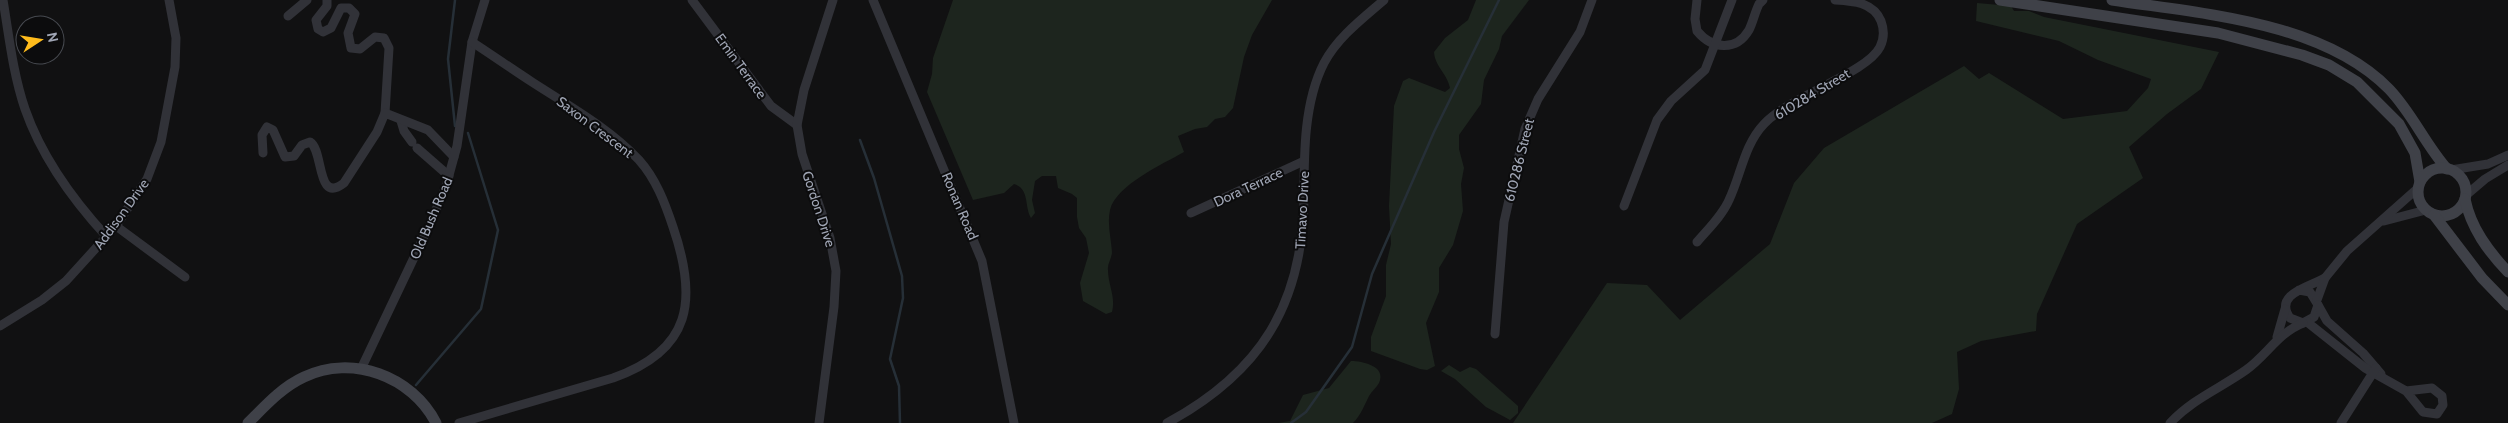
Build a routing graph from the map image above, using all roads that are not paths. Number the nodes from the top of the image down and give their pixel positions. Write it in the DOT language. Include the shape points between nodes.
graph roads {
  1 [pos="3,0"];
  2 [pos="169,0"];
  3 [pos="307,0"];
  4 [pos="327,0"];
  5 [pos="485,0"];
  6 [pos="692,0"];
  7 [pos="833,0"];
  8 [pos="873,0"];
  9 [pos="1384,0"];
  10 [pos="1592,0"];
  11 [pos="1697,0"];
  12 [pos="1732,0"];
  13 [pos="1763,0"];
  14 [pos="1835,0"];
  15 [pos="2000,0"];
  16 [pos="2112,0"];
  17 [pos="2029,2"];
  18 [pos="288,16"];
  19 [pos="472,42"];
  20 [pos="1715,45"];
  21 [pos="385,113"];
  22 [pos="401,121"];
  23 [pos="797,125"];
  24 [pos="263,153"];
  25 [pos="2508,155"];
  26 [pos="454,157"];
  27 [pos="1304,161"];
  28 [pos="2508,165"];
  29 [pos="2449,169"];
  30 [pos="450,176"];
  31 [pos="2419,185"];
  32 [pos="2465,198"];
  33 [pos="1624,206"];
  34 [pos="1191,212"];
  35 [pos="2430,212"];
  36 [pos="2384,221"];
  37 [pos="116,226"];
  38 [pos="107,237"];
  39 [pos="1697,242"];
  40 [pos="2508,272"];
  41 [pos="185,277"];
  42 [pos="2324,278"];
  43 [pos="2299,290"];
  44 [pos="2317,303"];
  45 [pos="2508,304"];
  46 [pos="2285,309"];
  47 [pos="2305,322"];
  48 [pos="0,326"];
  49 [pos="1495,334"];
  50 [pos="2276,340"];
  51 [pos="361,369"];
  52 [pos="2375,370"];
  53 [pos="2406,391"];
  54 [pos="248,423"];
  55 [pos="436,423"];
  56 [pos="459,423"];
  57 [pos="819,423"];
  58 [pos="1014,423"];
  59 [pos="1167,423"];
  60 [pos="2170,423"];
  61 [pos="2341,423"];
  1 -- 38 [label="street" via="19,90 32,129 66,189"];
  2 -- 37 [label="street, Addison Drive" via="176,38 175,67 161,142 147,179"];
  3 -- 18 [label="street"];
  4 -- 21 [label="street" via="316,20 318,29 323,32 330,28 341,8 349,8 355,14 348,33 351,48 360,49 375,37 384,38 387,42"];
  5 -- 19 [label="street, Old Bush Road"];
  6 -- 23 [label="street, Emin Terrace" via="771,106"];
  7 -- 23 [label="street, Gordon Drive" via="804,90"];
  8 -- 58 [label="street, Ronan Road" via="982,261"];
  9 -- 27 [label="street, Timavo Drive" via="1348,31 1325,62 1312,97"];
  10 -- 49 [label="street, 610286 Street" via="1580,32 1538,99 1525,129 1504,222"];
  11 -- 20 [label="street" via="1697,31"];
  12 -- 20 [label="street"];
  13 -- 20 [label="street" via="1743,37 1728,47"];
  14 -- 39 [label="street, 610284 Street" via="1860,3 1876,13 1883,29 1880,47 1866,62 1793,102 1764,124 1752,140 1726,206"];
  15 -- 17 [label="main road"];
  16 -- 29 [label="main road" via="2272,27 2341,55 2372,73 2390,90"];
  17 -- 31 [label="main road" via="2218,33 2328,65 2357,82 2399,124 2415,153"];
  19 -- 26 [label="street, Old Bush Road"];
  19 -- 56 [label="street, Saxon Crescent" via="576,109 621,143 640,162 658,187 668,211 685,265 687,289 684,313 676,332 658,354 637,368"];
  20 -- 33 [label="street" via="1705,70 1671,101 1657,120"];
  21 -- 22 [label="street"];
  21 -- 24 [label="street" via="366,150 340,186 330,187 324,182 312,143 306,142 294,156 284,157 272,130 267,128 262,135"];
  22 -- 26 [label="street" via="412,122 428,130"];
  22 -- 30 [label="street" via="416,147"];
  23 -- 57 [label="street, Gordon Drive" via="802,154 830,238 836,272"];
  25 -- 29 [label="street" via="2488,164"];
  26 -- 30 [label="street, Old Bush Road"];
  27 -- 34 [label="street, Dora Terrace"];
  27 -- 59 [label="street, Timavo Drive" via="1301,251 1283,308 1258,350 1229,380"];
  28 -- 32 [label="street" via="2484,179"];
  29 -- 31 [label="main road" via="2431,170"];
  29 -- 32 [label="main road" via="2463,180"];
  30 -- 51 [label="street, Old Bush Road"];
  31 -- 35 [label="main road" via="2420,202"];
  31 -- 36 [label="street"];
  32 -- 35 [label="main road" via="2453,213 2444,216"];
  32 -- 40 [label="main road" via="2480,238"];
  35 -- 36 [label="street"];
  35 -- 45 [label="main road" via="2482,278"];
  36 -- 42 [label="street" via="2347,251"];
  37 -- 38 [label="street, Addison Drive"];
  37 -- 41 [label="street"];
  38 -- 48 [label="street, Addison Drive" via="53,292"];
  42 -- 43 [label="street"];
  42 -- 44 [label="street"];
  43 -- 44 [label="street" via="2310,292"];
  43 -- 46 [label="street" via="2289,296"];
  44 -- 47 [label="street" via="2314,317"];
  44 -- 52 [label="street" via="2324,317 2364,353"];
  46 -- 47 [label="street" via="2293,321"];
  46 -- 50 [label="street"];
  47 -- 50 [label="street"];
  47 -- 52 [label="street"];
  50 -- 60 [label="street" via="2246,370 2201,396"];
  51 -- 54 [label="main road" via="325,369 302,377 277,395"];
  51 -- 55 [label="main road" via="394,380 414,394"];
  52 -- 53 [label="street"];
  52 -- 61 [label="street"];
}
